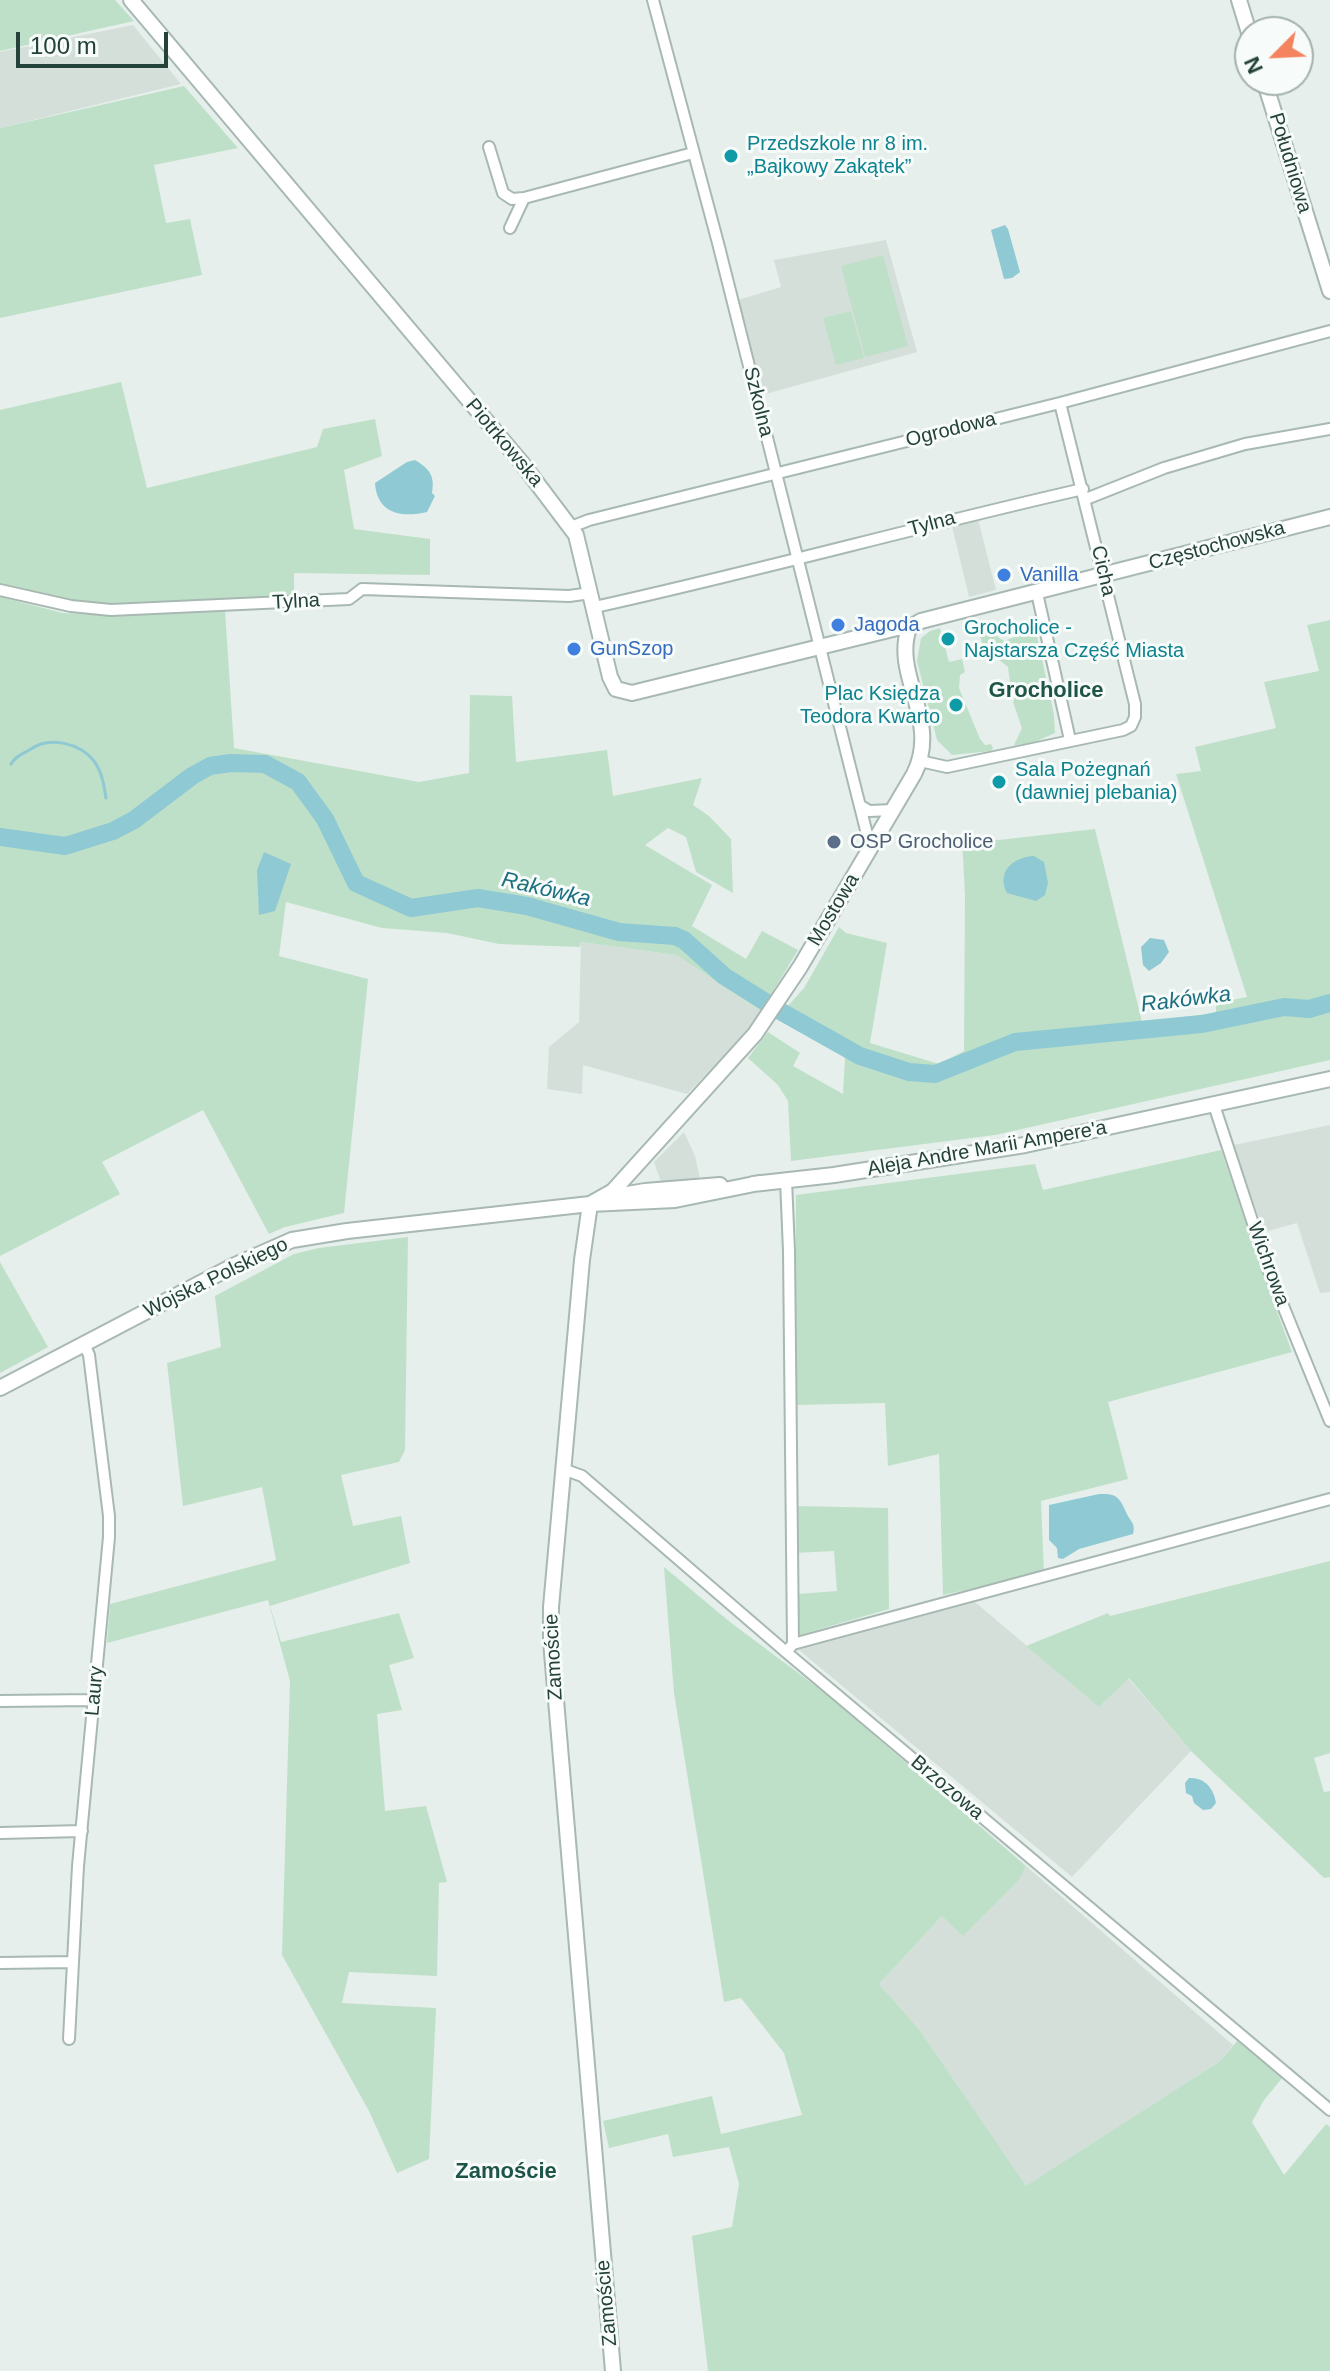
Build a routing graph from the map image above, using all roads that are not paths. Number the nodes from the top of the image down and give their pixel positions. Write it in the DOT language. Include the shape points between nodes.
graph roads {
  1 [pos="131,0"];
  2 [pos="653,0"];
  3 [pos="1269,96"];
  4 [pos="489,147"];
  5 [pos="693,153"];
  6 [pos="524,198"];
  7 [pos="510,228"];
  8 [pos="1330,291"];
  9 [pos="1330,331"];
  10 [pos="1060,403"];
  11 [pos="1330,429"];
  12 [pos="776,473"];
  13 [pos="1085,494"];
  14 [pos="1330,517"];
  15 [pos="571,527"];
  16 [pos="798,560"];
  17 [pos="1104,575"];
  18 [pos="0,590"];
  19 [pos="1037,593"];
  20 [pos="593,600"];
  21 [pos="909,628"];
  22 [pos="821,647"];
  23 [pos="1070,740"];
  24 [pos="920,761"];
  25 [pos="861,806"];
  26 [pos="893,810"];
  27 [pos="874,843"];
  28 [pos="1330,1079"];
  29 [pos="1214,1105"];
  30 [pos="635,1169"];
  31 [pos="786,1180"];
  32 [pos="759,1183"];
  33 [pos="645,1191"];
  34 [pos="590,1204"];
  35 [pos="84,1344"];
  36 [pos="0,1388"];
  37 [pos="1330,1421"];
  38 [pos="563,1469"];
  39 [pos="1330,1499"];
  40 [pos="789,1648"];
  41 [pos="94,1700"];
  42 [pos="0,1701"];
  43 [pos="82,1831"];
  44 [pos="0,1833"];
  45 [pos="73,1962"];
  46 [pos="0,1963"];
  47 [pos="69,2039"];
  48 [pos="1330,2110"];
  49 [pos="613,2371"];
  1 -- 15 [label="street, Piotrkowska"];
  2 -- 5 [label="street, Szkolna"];
  3 -- 8 [label="street, Południowa"];
  4 -- 6 [label="street" via="503,193"];
  5 -- 6 [label="street"];
  5 -- 12 [label="street, Szkolna"];
  6 -- 7 [label="street"];
  9 -- 10 [label="street, Ogrodowa"];
  10 -- 12 [label="street, Ogrodowa"];
  10 -- 13 [label="street, Cicha"];
  11 -- 13 [label="street, Tylna" via="1245,444"];
  12 -- 15 [label="street, Ogrodowa"];
  12 -- 16 [label="street, Szkolna"];
  13 -- 16 [label="street, Tylna" via="950,519"];
  13 -- 17 [label="street, Cicha"];
  14 -- 17 [label="street, Częstochowska"];
  15 -- 20 [label="street, Piotrkowska"];
  16 -- 20 [label="street, Tylna"];
  16 -- 22 [label="street, Szkolna"];
  17 -- 19 [label="street, Częstochowska"];
  17 -- 23 [label="street, Cicha" via="1135,717 1123,730"];
  18 -- 20 [label="street, Tylna" via="111,610 349,599 362,589"];
  19 -- 21 [label="street, Piotrkowska"];
  19 -- 23 [label="street"];
  20 -- 22 [label="street, Piotrkowska" via="612,684 624,693"];
  21 -- 22 [label="street, Piotrkowska"];
  21 -- 24 [label="street" via="906,658 924,733"];
  22 -- 25 [label="street, Szkolna"];
  23 -- 24 [label="street" via="947,767"];
  24 -- 26 [label="street, Mostowa"];
  25 -- 26 [label="street"];
  25 -- 27 [label="street, Szkolna" via="868,838"];
  26 -- 27 [label="street, Mostowa"];
  27 -- 30 [label="street, Mostowa" via="768,1015"];
  28 -- 29 [label="street, Aleja Andre Marii Ampere'a"];
  29 -- 31 [label="street, Aleja Andre Marii Ampere'a" via="1025,1145"];
  29 -- 37 [label="street, Wichrowa" via="1268,1269"];
  30 -- 33 [label="street" via="635,1181"];
  30 -- 34 [label="street"];
  31 -- 32 [label="street, Aleja Andre Marii Ampere'a"];
  31 -- 40 [label="street"];
  32 -- 33 [label="street, Aleja Andre Marii Ampere'a"];
  32 -- 34 [label="street, Aleja Andre Marii Ampere'a" via="675,1200"];
  33 -- 34 [label="street, Aleja Andre Marii Ampere'a"];
  34 -- 35 [label="street, Wojska Polskiego" via="292,1240"];
  34 -- 38 [label="street, Zamoście"];
  35 -- 36 [label="street, Wojska Polskiego"];
  35 -- 41 [label="street, Laury" via="109,1516"];
  38 -- 40 [label="street, Brzozowa" via="582,1476"];
  38 -- 49 [label="street, Zamoście" via="551,1641"];
  39 -- 40 [label="street"];
  40 -- 48 [label="street, Brzozowa"];
  41 -- 42 [label="street"];
  41 -- 43 [label="street, Laury"];
  43 -- 44 [label="street"];
  43 -- 45 [label="street, Laury"];
  45 -- 46 [label="street"];
  45 -- 47 [label="street, Laury"];
}
